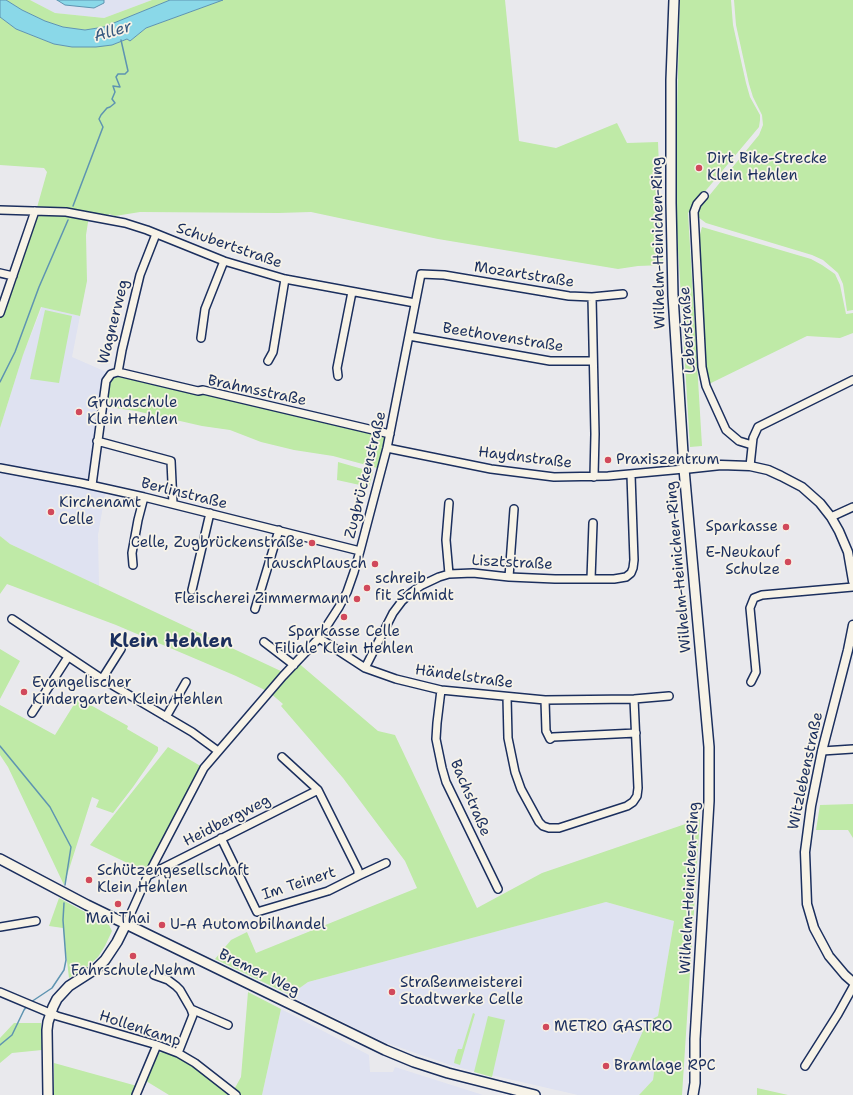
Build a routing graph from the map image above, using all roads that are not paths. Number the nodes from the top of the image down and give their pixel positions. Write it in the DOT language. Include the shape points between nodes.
graph roads {
  1 [pos="674,0"];
  2 [pos="704,196"];
  3 [pos="0,210"];
  4 [pos="35,211"];
  5 [pos="156,234"];
  6 [pos="224,261"];
  7 [pos="0,273"];
  8 [pos="421,274"];
  9 [pos="13,276"];
  10 [pos="285,279"];
  11 [pos="352,292"];
  12 [pos="623,294"];
  13 [pos="592,297"];
  14 [pos="415,303"];
  15 [pos="0,313"];
  16 [pos="409,336"];
  17 [pos="201,338"];
  18 [pos="268,361"];
  19 [pos="593,362"];
  20 [pos="118,372"];
  21 [pos="338,376"];
  22 [pos="853,380"];
  23 [pos="390,434"];
  24 [pos="97,441"];
  25 [pos="752,445"];
  26 [pos="387,448"];
  27 [pos="750,466"];
  28 [pos="0,468"];
  29 [pos="684,469"];
  30 [pos="631,475"];
  31 [pos="594,477"];
  32 [pos="92,485"];
  33 [pos="144,497"];
  34 [pos="449,503"];
  35 [pos="173,504"];
  36 [pos="853,507"];
  37 [pos="514,509"];
  38 [pos="210,513"];
  39 [pos="832,517"];
  40 [pos="593,523"];
  41 [pos="279,530"];
  42 [pos="360,552"];
  43 [pos="133,565"];
  44 [pos="449,574"];
  45 [pos="509,577"];
  46 [pos="591,579"];
  47 [pos="853,581"];
  48 [pos="853,587"];
  49 [pos="192,590"];
  50 [pos="254,609"];
  51 [pos="12,619"];
  52 [pos="853,625"];
  53 [pos="319,638"];
  54 [pos="264,642"];
  55 [pos="121,649"];
  56 [pos="851,650"];
  57 [pos="68,657"];
  58 [pos="294,665"];
  59 [pos="366,668"];
  60 [pos="102,679"];
  61 [pos="186,682"];
  62 [pos="751,682"];
  63 [pos="441,690"];
  64 [pos="669,696"];
  65 [pos="507,697"];
  66 [pos="634,699"];
  67 [pos="545,700"];
  68 [pos="32,713"];
  69 [pos="166,717"];
  70 [pos="636,732"];
  71 [pos="853,749"];
  72 [pos="218,751"];
  73 [pos="822,751"];
  74 [pos="282,757"];
  75 [pos="318,790"];
  76 [pos="221,838"];
  77 [pos="0,859"];
  78 [pos="386,863"];
  79 [pos="148,875"];
  80 [pos="358,876"];
  81 [pos="498,889"];
  82 [pos="36,921"];
  83 [pos="126,924"];
  84 [pos="0,927"];
  85 [pos="154,975"];
  86 [pos="853,982"];
  87 [pos="853,987"];
  88 [pos="0,992"];
  89 [pos="191,1009"];
  90 [pos="50,1014"];
  91 [pos="228,1025"];
  92 [pos="157,1046"];
  93 [pos="178,1053"];
  94 [pos="805,1066"];
  95 [pos="695,1083"];
  96 [pos="514,1092"];
  97 [pos="48,1095"];
  98 [pos="136,1095"];
  99 [pos="236,1095"];
  100 [pos="535,1095"];
  101 [pos="693,1095"];
  102 [pos="696,1095"];
  1 -- 29 [label="main road, Wilhelm-Heinichen-Ring" via="671,203 673,296"];
  2 -- 25 [label="street, Leberstraße" via="694,212 702,367 706,386 726,430 739,441"];
  3 -- 4 [label="street, Schubertstraße"];
  4 -- 5 [label="street, Schubertstraße" via="66,212 107,219"];
  4 -- 9 [label="street"];
  5 -- 6 [label="street, Schubertstraße"];
  5 -- 20 [label="street, Wagnerweg" via="140,275"];
  6 -- 10 [label="street, Schubertstraße"];
  6 -- 17 [label="street" via="205,309"];
  7 -- 9 [label="street"];
  8 -- 13 [label="street, Mozartstraße" via="444,275 569,296"];
  8 -- 14 [label="street, Zugbrückenstraße"];
  9 -- 15 [label="street"];
  10 -- 11 [label="street, Schubertstraße"];
  10 -- 18 [label="street" via="273,352"];
  11 -- 14 [label="street, Schubertstraße"];
  11 -- 21 [label="street" via="337,368"];
  12 -- 13 [label="street, Mozartstraße"];
  13 -- 19 [label="street"];
  14 -- 16 [label="street, Zugbrückenstraße"];
  16 -- 19 [label="street, Beethovenstraße" via="550,361"];
  16 -- 23 [label="street, Zugbrückenstraße"];
  19 -- 31 [label="street"];
  20 -- 23 [label="street, Brahmsstraße"];
  20 -- 24 [label="street, Wagnerweg" via="111,374 106,381"];
  22 -- 25 [label="street" via="765,422 758,427"];
  23 -- 26 [label="street, Zugbrückenstraße"];
  24 -- 32 [label="street, Wagnerweg"];
  24 -- 35 [label="street" via="171,461"];
  25 -- 27 [label="street"];
  26 -- 31 [label="street, Haydnstraße" via="517,474"];
  26 -- 42 [label="street, Zugbrückenstraße"];
  27 -- 29 [label="street" via="721,465"];
  27 -- 39 [label="street" via="768,470 802,487"];
  28 -- 32 [label="street, Berlinstraße"];
  29 -- 30 [label="street, Haydnstraße"];
  29 -- 95 [label="main road, Wilhelm-Heinichen-Ring" via="708,747 709,800 695,1039"];
  30 -- 31 [label="street, Haydnstraße"];
  30 -- 46 [label="street, Lisztstraße" via="634,560 631,574 614,579"];
  32 -- 33 [label="street, Berlinstraße"];
  33 -- 35 [label="street, Berlinstraße"];
  33 -- 43 [label="street" via="132,553"];
  34 -- 44 [label="street" via="446,540"];
  35 -- 38 [label="street, Berlinstraße"];
  36 -- 39 [label="street"];
  37 -- 45 [label="street"];
  38 -- 41 [label="street, Berlinstraße"];
  38 -- 49 [label="street"];
  39 -- 47 [label="street" via="848,552"];
  40 -- 46 [label="street"];
  41 -- 42 [label="street, Berlinstraße"];
  41 -- 50 [label="street"];
  42 -- 53 [label="street, Zugbrückenstraße" via="347,592"];
  44 -- 45 [label="street, Lisztstraße" via="473,573"];
  44 -- 59 [label="street, Lisztstraße" via="428,581 402,601 393,613"];
  45 -- 46 [label="street, Lisztstraße"];
  48 -- 62 [label="street" via="762,594 754,598 750,608 756,672"];
  51 -- 57 [label="street"];
  52 -- 56 [label="street, Witzlebenstraße"];
  53 -- 58 [label="street, Zugbrückenstraße"];
  53 -- 59 [label="street, Händelstraße"];
  54 -- 58 [label="street"];
  55 -- 60 [label="street"];
  56 -- 73 [label="street, Witzlebenstraße"];
  57 -- 60 [label="street"];
  57 -- 68 [label="street"];
  58 -- 72 [label="street, Zugbrückenstraße"];
  59 -- 63 [label="street, Händelstraße" via="396,679"];
  60 -- 69 [label="street"];
  61 -- 69 [label="street"];
  63 -- 65 [label="street, Händelstraße"];
  63 -- 81 [label="street, Bachstraße" via="436,739 446,782"];
  64 -- 66 [label="street, Händelstraße"];
  65 -- 67 [label="street, Händelstraße"];
  65 -- 70 [label="street" via="508,738 515,772 539,822 549,828 559,828 633,802 638,788"];
  66 -- 67 [label="street, Händelstraße"];
  66 -- 70 [label="street"];
  67 -- 70 [label="street" via="546,731 550,739"];
  69 -- 72 [label="street"];
  71 -- 73 [label="street"];
  72 -- 79 [label="street, Zugbrückenstraße" via="204,768"];
  73 -- 86 [label="street, Witzlebenstraße" via="810,806 806,842 807,904 814,928 824,948"];
  74 -- 75 [label="street, Im Teinert"];
  75 -- 76 [label="street, Heidbergweg"];
  75 -- 80 [label="street, Im Teinert" via="358,870"];
  76 -- 79 [label="street, Heidbergweg"];
  76 -- 80 [label="street, Im Teinert" via="257,912 328,891"];
  77 -- 83 [label="main road, Bremer Weg"];
  78 -- 80 [label="street, Im Teinert"];
  79 -- 83 [label="street, Zugbrückenstraße"];
  82 -- 84 [label="street"];
  83 -- 90 [label="main road" via="105,960 69,986 57,999"];
  83 -- 96 [label="main road, Bremer Weg" via="385,1050 430,1068"];
  85 -- 89 [label="street" via="176,986"];
  87 -- 94 [label="street"];
  88 -- 90 [label="street, Hollenkamp"];
  89 -- 91 [label="street"];
  89 -- 93 [label="street" via="193,1015"];
  90 -- 92 [label="street, Hollenkamp"];
  90 -- 97 [label="main road" via="47,1030"];
  92 -- 93 [label="street, Hollenkamp"];
  92 -- 98 [label="street"];
  93 -- 99 [label="street, Hollenkamp"];
  95 -- 101 [label="main road, Wilhelm-Heinichen-Ring"];
  95 -- 102 [label="main road, Wilhelm-Heinichen-Ring"];
  96 -- 100 [label="main road, Bremer Weg"];
}
